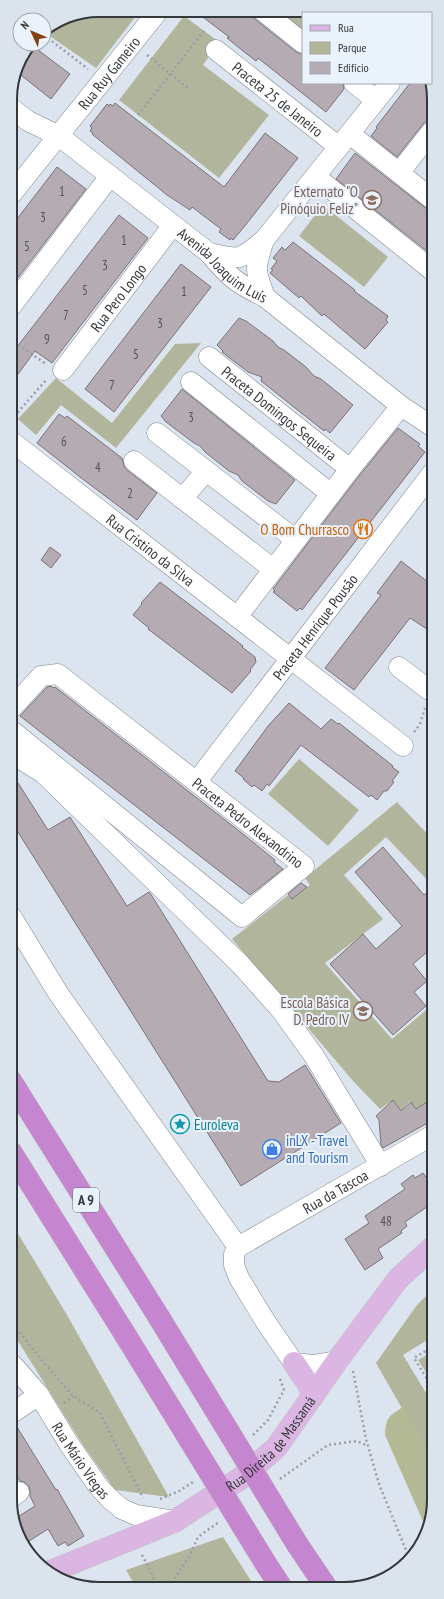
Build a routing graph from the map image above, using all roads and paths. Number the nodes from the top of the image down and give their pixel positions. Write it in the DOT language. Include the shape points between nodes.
graph roads {
  1 [pos="153,17"];
  2 [pos="270,17"];
  3 [pos="204,30"];
  4 [pos="52,41"];
  5 [pos="302,42"];
  6 [pos="133,43"];
  7 [pos="216,50"];
  8 [pos="170,74"];
  9 [pos="103,81"];
  10 [pos="355,84"];
  11 [pos="389,84"];
  12 [pos="189,89"];
  13 [pos="376,100"];
  14 [pos="17,112"];
  15 [pos="138,115"];
  16 [pos="59,136"];
  17 [pos="427,137"];
  18 [pos="345,141"];
  19 [pos="399,173"];
  20 [pos="110,176"];
  21 [pos="316,177"];
  22 [pos="17,187"];
  23 [pos="427,195"];
  24 [pos="173,225"];
  25 [pos="264,240"];
  26 [pos="209,253"];
  27 [pos="427,267"];
  28 [pos="265,297"];
  29 [pos="17,299"];
  30 [pos="17,343"];
  31 [pos="209,357"];
  32 [pos="59,370"];
  33 [pos="191,382"];
  34 [pos="401,406"];
  35 [pos="17,413"];
  36 [pos="427,424"];
  37 [pos="157,433"];
  38 [pos="17,446"];
  39 [pos="134,461"];
  40 [pos="350,469"];
  41 [pos="206,470"];
  42 [pos="427,480"];
  43 [pos="331,494"];
  44 [pos="182,499"];
  45 [pos="296,540"];
  46 [pos="273,569"];
  47 [pos="237,617"];
  48 [pos="290,659"];
  49 [pos="399,667"];
  50 [pos="427,685"];
  51 [pos="427,701"];
  52 [pos="17,702"];
  53 [pos="17,735"];
  54 [pos="403,746"];
  55 [pos="17,758"];
  56 [pos="197,781"];
  57 [pos="17,926"];
  58 [pos="17,1091"];
  59 [pos="427,1139"];
  60 [pos="17,1162"];
  61 [pos="381,1166"];
  62 [pos="238,1247"];
  63 [pos="427,1252"];
  64 [pos="17,1329"];
  65 [pos="427,1350"];
  66 [pos="343,1354"];
  67 [pos="294,1363"];
  68 [pos="17,1370"];
  69 [pos="427,1379"];
  70 [pos="39,1395"];
  71 [pos="313,1396"];
  72 [pos="17,1410"];
  73 [pos="147,1505"];
  74 [pos="175,1521"];
  75 [pos="134,1538"];
  76 [pos="407,1554"];
  77 [pos="56,1570"];
  78 [pos="154,1582"];
  79 [pos="278,1582"];
  80 [pos="323,1582"];
  1 -- 6 [label="street, Rua Ruy Gameiro"];
  2 -- 5 [label="street"];
  3 -- 8 [label="path"];
  4 -- 9 [label="path"];
  6 -- 8 [label="path"];
  6 -- 9 [label="street, Rua Ruy Gameiro"];
  7 -- 18 [label="street, Praceta 25 de Janeiro"];
  8 -- 12 [label="path"];
  8 -- 15 [label="path"];
  9 -- 16 [label="street, Rua Ruy Gameiro"];
  10 -- 13 [label="street"];
  11 -- 13 [label="street"];
  13 -- 18 [label="street"];
  14 -- 16 [label="street, Avenida Joaquim Luís" via="28,121"];
  16 -- 20 [label="street, Avenida Joaquim Luís"];
  16 -- 22 [label="street, Rua Ruy Gameiro"];
  17 -- 19 [label="street"];
  18 -- 19 [label="street, Praceta 25 de Janeiro"];
  18 -- 21 [label="street"];
  19 -- 23 [label="street, Praceta 25 de Janeiro"];
  20 -- 24 [label="street, Avenida Joaquim Luís"];
  20 -- 29 [label="street"];
  21 -- 25 [label="street"];
  21 -- 27 [label="street"];
  24 -- 26 [label="street, Avenida Joaquim Luís"];
  24 -- 32 [label="street, Rua Pero Longo"];
  25 -- 26 [label="street" via="243,257"];
  25 -- 28 [label="street" via="256,275"];
  26 -- 28 [label="street, Avenida Joaquim Luís" via="225,273 245,288"];
  28 -- 34 [label="street, Avenida Joaquim Luís"];
  30 -- 32 [label="path"];
  31 -- 40 [label="street, Praceta Domingos Sequeira"];
  32 -- 35 [label="path"];
  33 -- 43 [label="street, Praceta Domingos Sequeira"];
  34 -- 36 [label="street, Avenida Joaquim Luís"];
  34 -- 40 [label="street, Praceta Domingos Sequeira"];
  37 -- 41 [label="street"];
  38 -- 47 [label="street, Rua Cristino da Silva"];
  39 -- 44 [label="street"];
  40 -- 43 [label="street, Praceta Domingos Sequeira"];
  41 -- 44 [label="street"];
  41 -- 45 [label="street"];
  42 -- 48 [label="street, Praceta Henrique Pousão"];
  43 -- 45 [label="street, Praceta Domingos Sequeira"];
  44 -- 46 [label="street"];
  45 -- 46 [label="street, Praceta Domingos Sequeira"];
  46 -- 47 [label="street, Praceta Domingos Sequeira"];
  47 -- 48 [label="street, Rua Cristino da Silva"];
  48 -- 54 [label="street, Rua Cristino da Silva"];
  48 -- 56 [label="street, Praceta Henrique Pousão"];
  49 -- 50 [label="street"];
  51 -- 54 [label="path" via="420,724"];
  52 -- 56 [label="street, Praceta Pedro Alexandrino" via="41,676 58,674"];
  53 -- 56 [label="street, Praceta Pedro Alexandrino" via="242,917 304,866"];
  55 -- 61 [label="street" via="43,773 240,964 281,1010 314,1056"];
  57 -- 62 [label="street" via="58,993"];
  58 -- 80 [label="highway, A 9, bridge"];
  59 -- 61 [label="street, Rua da Tascoa"];
  60 -- 79 [label="highway, A 9, bridge"];
  61 -- 62 [label="street, Rua da Tascoa"];
  62 -- 67 [label="street" via="234,1254 234,1265 239,1278"];
  63 -- 66 [label="main road, Rua Direita de Massamá" via="398,1279"];
  64 -- 73 [label="path" via="73,1396 100,1413"];
  65 -- 69 [label="path" via="414,1358"];
  66 -- 67 [label="street" via="313,1365"];
  66 -- 71 [label="main road, Rua Direita de Massamá"];
  66 -- 76 [label="path" via="379,1484"];
  67 -- 71 [label="main road"];
  68 -- 70 [label="street, Rua Mário Viegas"];
  70 -- 72 [label="street"];
  70 -- 74 [label="street, Rua Mário Viegas" via="73,1450 110,1500 136,1515"];
  71 -- 74 [label="main road, Rua Direita de Massamá" via="276,1448 241,1478"];
  74 -- 75 [label="main road, Rua Direita de Massamá"];
  75 -- 77 [label="main road, Rua Direita de Massamá"];
  75 -- 78 [label="path"];
}
